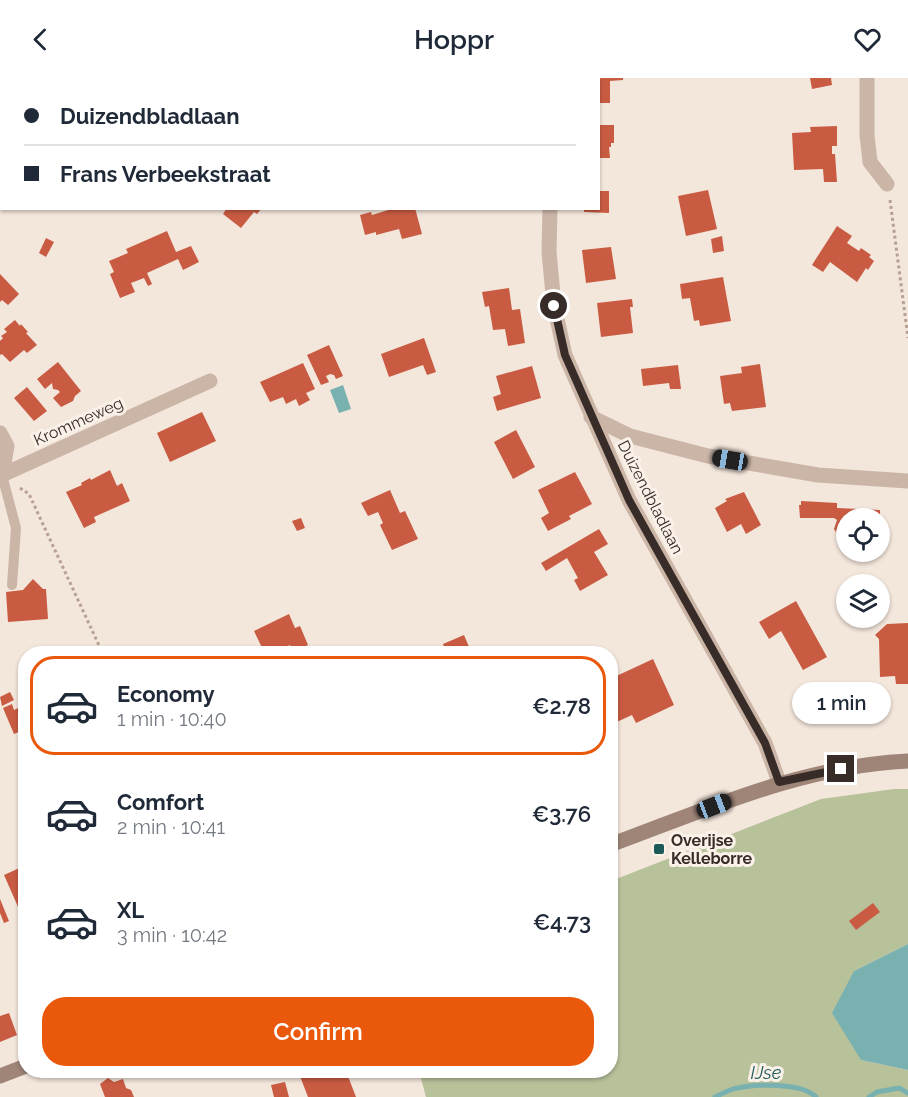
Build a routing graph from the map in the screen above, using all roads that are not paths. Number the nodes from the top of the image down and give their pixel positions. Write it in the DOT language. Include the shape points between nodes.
graph roads {
  1 [pos="867,78"];
  2 [pos="887,184"];
  3 [pos="550,210"];
  4 [pos="210,381"];
  5 [pos="591,417"];
  6 [pos="0,433"];
  7 [pos="2,475"];
  8 [pos="908,481"];
  9 [pos="12,585"];
  10 [pos="908,761"];
  11 [pos="779,782"];
  12 [pos="618,842"];
  13 [pos="18,1069"];
  14 [pos="0,1076"];
  1 -- 2 [label="street" via="870,162"];
  3 -- 5 [label="street, Duizendbladlaan" via="554,306 565,355"];
  4 -- 7 [label="street, Krommeweg"];
  5 -- 8 [label="street" via="630,436 708,456 818,475"];
  5 -- 11 [label="street, Duizendbladlaan" via="629,500 765,743"];
  6 -- 7 [label="street" via="6,446"];
  7 -- 9 [label="lane" via="16,528"];
  10 -- 11 [label="main road"];
  11 -- 12 [label="main road"];
  13 -- 14 [label="main road"];
}
